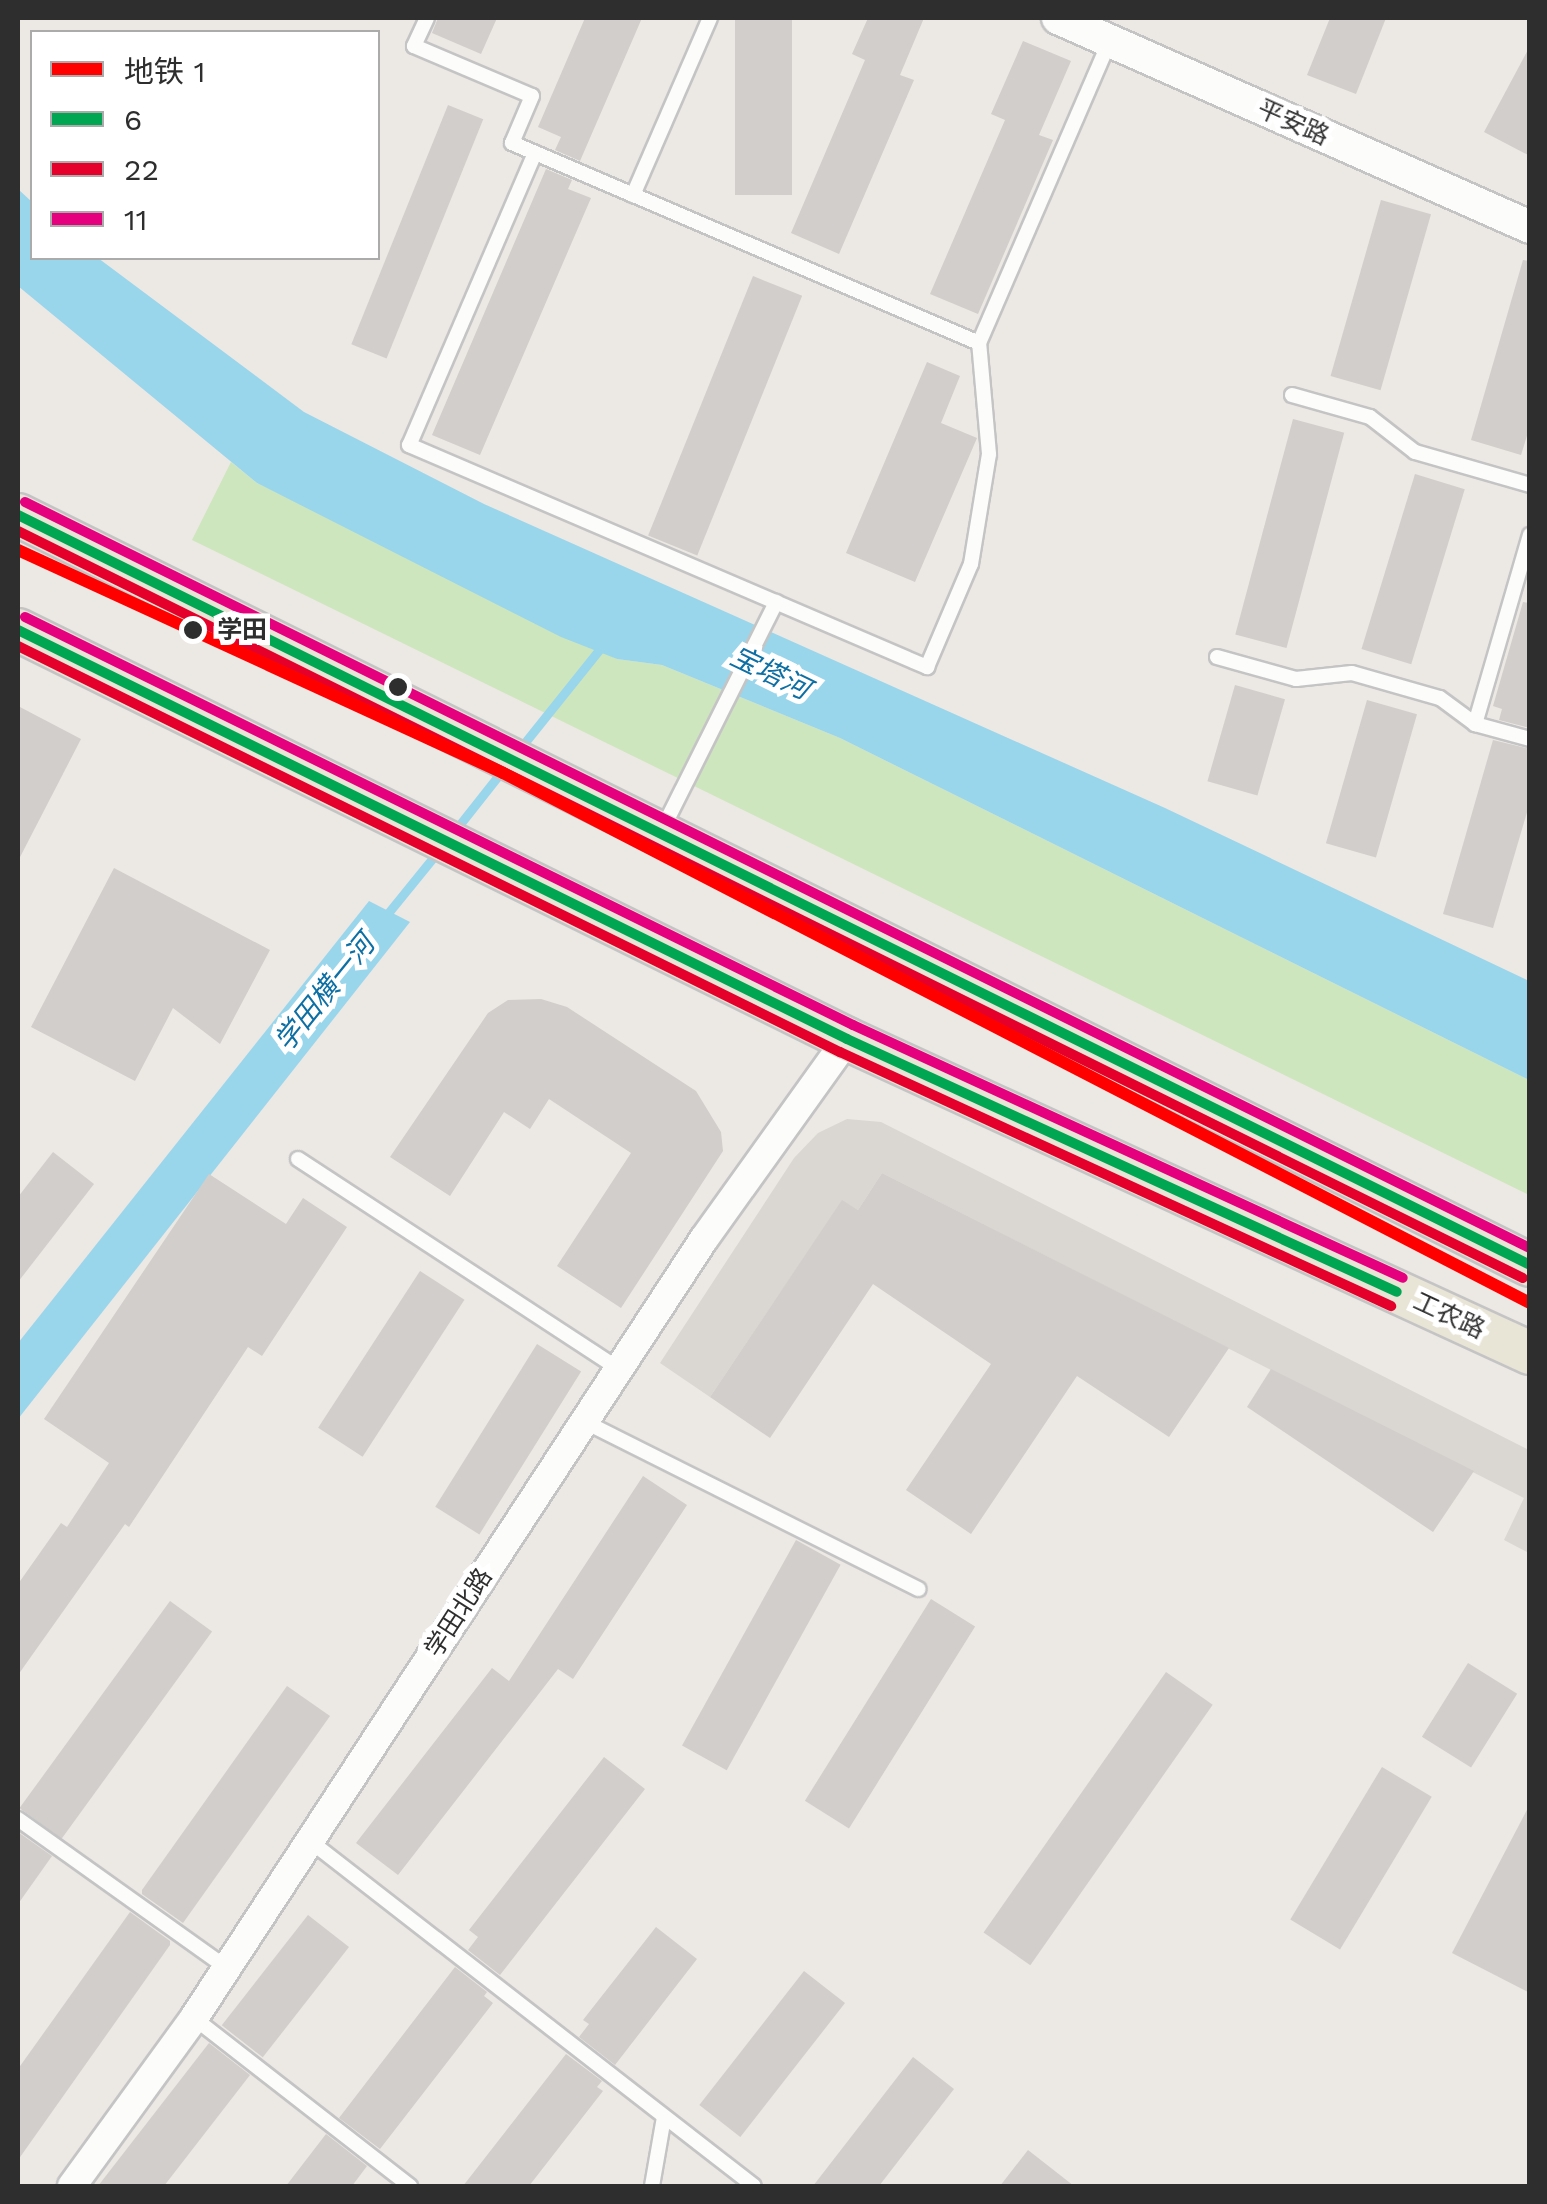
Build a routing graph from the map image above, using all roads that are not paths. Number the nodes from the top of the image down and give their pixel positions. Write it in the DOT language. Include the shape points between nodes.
graph roads {
  1 [pos="427,18"];
  2 [pos="710,18"];
  3 [pos="1058,18"];
  4 [pos="1110,42"];
  5 [pos="535,153"];
  6 [pos="633,195"];
  7 [pos="1530,228"];
  8 [pos="979,343"];
  9 [pos="1292,395"];
  10 [pos="1530,485"];
  11 [pos="18,515"];
  12 [pos="1530,535"];
  13 [pos="776,602"];
  14 [pos="18,630"];
  15 [pos="1217,657"];
  16 [pos="1475,724"];
  17 [pos="1530,739"];
  18 [pos="660,833"];
  19 [pos="846,1039"];
  20 [pos="298,1159"];
  21 [pos="1530,1265"];
  22 [pos="1530,1353"];
  23 [pos="619,1369"];
  24 [pos="584,1422"];
  25 [pos="918,1590"];
  26 [pos="18,1819"];
  27 [pos="310,1841"];
  28 [pos="227,1968"];
  29 [pos="194,2018"];
  30 [pos="664,2117"];
  31 [pos="72,2186"];
  32 [pos="410,2186"];
  33 [pos="652,2186"];
  34 [pos="754,2186"];
  1 -- 5 [label="lane" via="414,46 532,96 512,143"];
  2 -- 6 [label="lane"];
  3 -- 4 [label="street, 平安路"];
  4 -- 7 [label="street, 平安路"];
  4 -- 8 [label="lane"];
  5 -- 6 [label="lane"];
  5 -- 13 [label="lane" via="409,445"];
  6 -- 8 [label="lane"];
  8 -- 13 [label="lane" via="989,454 970,564 927,667"];
  9 -- 10 [label="lane" via="1370,417 1416,452"];
  11 -- 18 [label="main road"];
  12 -- 16 [label="lane"];
  13 -- 18 [label="lane"];
  14 -- 19 [label="main road, 工农路"];
  15 -- 16 [label="lane" via="1296,679 1352,673 1440,698"];
  16 -- 17 [label="lane"];
  18 -- 21 [label="main road"];
  19 -- 22 [label="main road, 工农路"];
  19 -- 23 [label="street, 学田北路"];
  20 -- 23 [label="lane"];
  23 -- 24 [label="street, 学田北路"];
  24 -- 25 [label="lane"];
  24 -- 27 [label="street, 学田北路"];
  26 -- 28 [label="lane"];
  27 -- 28 [label="street, 学田北路"];
  27 -- 30 [label="lane"];
  28 -- 29 [label="street, 学田北路"];
  29 -- 31 [label="street, 学田北路"];
  29 -- 32 [label="lane"];
  30 -- 33 [label="lane"];
  30 -- 34 [label="lane"];
}
